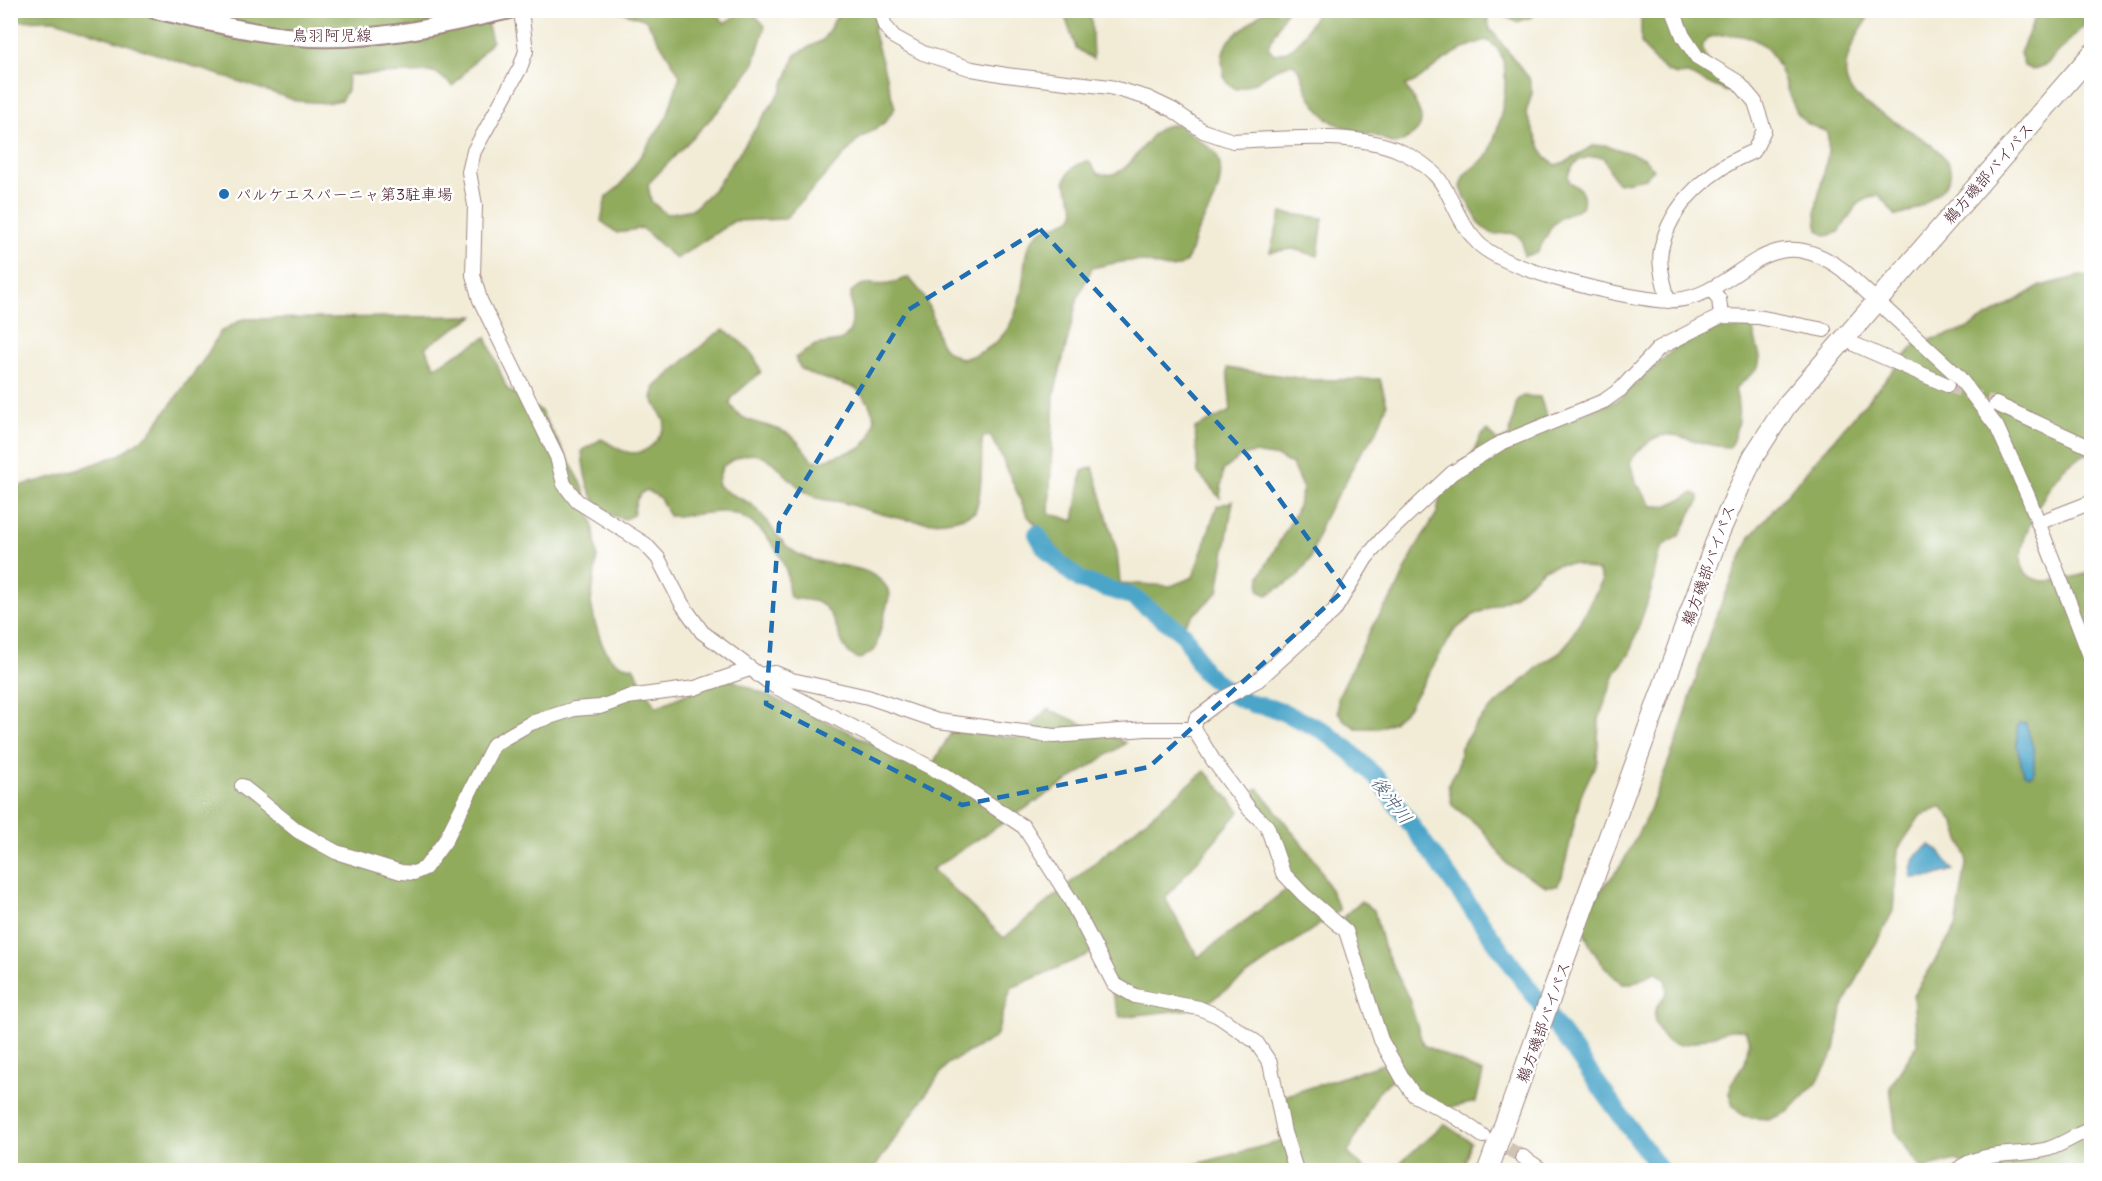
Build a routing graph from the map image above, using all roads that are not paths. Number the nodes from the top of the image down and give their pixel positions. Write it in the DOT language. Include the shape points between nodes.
graph roads {
  1 [pos="154,10"];
  2 [pos="510,10"];
  3 [pos="521,10"];
  4 [pos="880,10"];
  5 [pos="1673,10"];
  6 [pos="2091,54"];
  7 [pos="1711,289"];
  8 [pos="1668,301"];
  9 [pos="1876,302"];
  10 [pos="1721,315"];
  11 [pos="1824,330"];
  12 [pos="1856,345"];
  13 [pos="1947,385"];
  14 [pos="1996,404"];
  15 [pos="2091,448"];
  16 [pos="2091,502"];
  17 [pos="2038,523"];
  18 [pos="2091,661"];
  19 [pos="754,672"];
  20 [pos="1194,729"];
  21 [pos="242,786"];
  22 [pos="2091,1129"];
  23 [pos="1483,1136"];
  24 [pos="1523,1157"];
  25 [pos="1296,1170"];
  26 [pos="1488,1170"];
  27 [pos="1542,1170"];
  28 [pos="1957,1170"];
  1 -- 2 [label="main road, 鳥羽阿児線" via="299,37 381,35"];
  3 -- 19 [label="street" via="526,51 474,151 469,172 476,205 473,275 480,300 556,457 564,484 577,501 645,544 658,558 702,632"];
  4 -- 8 [label="street" via="894,37 923,53 972,69 1110,87 1148,98 1218,138 1341,139 1399,151 1431,169 1443,182 1468,229 1491,254 1569,283"];
  5 -- 8 [label="street" via="1697,57 1747,91 1764,130 1754,151 1731,160 1702,181 1668,226 1661,252"];
  6 -- 9 [label="highway, 鵜方磯部バイパス"];
  7 -- 8 [label="street"];
  7 -- 9 [label="street" via="1767,254 1791,248 1824,256"];
  7 -- 10 [label="street" via="1719,298"];
  9 -- 17 [label="street" via="1958,376 1982,406 2007,448"];
  9 -- 26 [label="highway, 鵜方磯部バイパス" via="1780,414 1752,456 1737,489"];
  10 -- 11 [label="street" via="1758,316"];
  10 -- 20 [label="street" via="1659,348 1621,389 1604,401 1501,443 1452,473 1383,538 1334,611 1258,680 1203,711"];
  12 -- 13 [label="street"];
  14 -- 15 [label="street"];
  16 -- 17 [label="street"];
  17 -- 18 [label="street"];
  19 -- 20 [label="street" via="775,673 868,697 938,721 1054,736"];
  19 -- 21 [label="street" via="695,688 574,709 531,723 494,744 445,841 425,867 414,873 336,852 298,831"];
  19 -- 25 [label="street" via="947,776 1024,827 1070,899 1104,969 1122,991 1200,1008 1256,1042 1270,1063"];
  20 -- 23 [label="street" via="1250,810 1267,825 1283,873 1346,931 1381,1040 1402,1079 1414,1095"];
  22 -- 28 [label="street" via="2050,1148 1994,1155"];
  24 -- 27 [label="street"];
}
